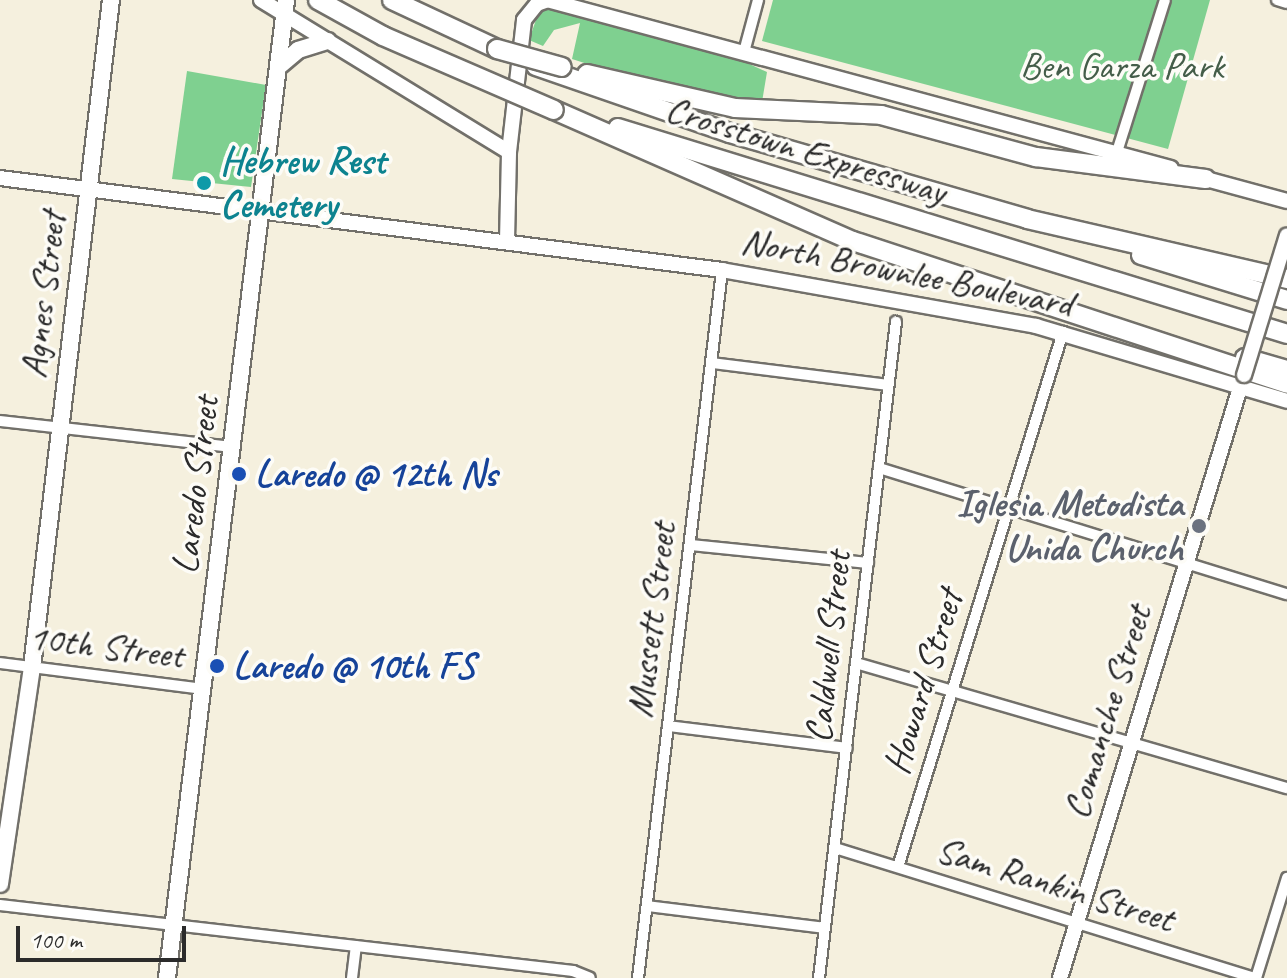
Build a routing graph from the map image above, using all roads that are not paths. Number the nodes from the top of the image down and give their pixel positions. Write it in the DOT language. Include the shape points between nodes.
graph roads {
  1 [pos="111,0"];
  2 [pos="261,0"];
  3 [pos="318,0"];
  4 [pos="392,0"];
  5 [pos="547,0"];
  6 [pos="758,0"];
  7 [pos="1165,0"];
  8 [pos="1277,0"];
  9 [pos="1287,3"];
  10 [pos="285,7"];
  11 [pos="328,41"];
  12 [pos="744,52"];
  13 [pos="278,67"];
  14 [pos="563,73"];
  15 [pos="554,110"];
  16 [pos="509,152"];
  17 [pos="1117,152"];
  18 [pos="0,178"];
  19 [pos="1206,179"];
  20 [pos="88,188"];
  21 [pos="1287,201"];
  22 [pos="261,210"];
  23 [pos="1027,219"];
  24 [pos="1287,235"];
  25 [pos="507,241"];
  26 [pos="920,262"];
  27 [pos="722,270"];
  28 [pos="1287,279"];
  29 [pos="1287,300"];
  30 [pos="896,322"];
  31 [pos="1063,332"];
  32 [pos="1287,334"];
  33 [pos="712,363"];
  34 [pos="1287,370"];
  35 [pos="1243,380"];
  36 [pos="1287,384"];
  37 [pos="888,385"];
  38 [pos="1287,401"];
  39 [pos="0,421"];
  40 [pos="59,430"];
  41 [pos="230,447"];
  42 [pos="879,468"];
  43 [pos="1007,509"];
  44 [pos="691,545"];
  45 [pos="868,563"];
  46 [pos="1186,564"];
  47 [pos="1287,594"];
  48 [pos="0,663"];
  49 [pos="856,663"];
  50 [pos="32,667"];
  51 [pos="204,689"];
  52 [pos="952,689"];
  53 [pos="668,726"];
  54 [pos="1130,742"];
  55 [pos="847,748"];
  56 [pos="1287,788"];
  57 [pos="835,848"];
  58 [pos="898,867"];
  59 [pos="1287,878"];
  60 [pos="0,884"];
  61 [pos="0,905"];
  62 [pos="647,906"];
  63 [pos="1077,922"];
  64 [pos="173,925"];
  65 [pos="825,928"];
  66 [pos="356,946"];
  67 [pos="167,978"];
  68 [pos="352,978"];
  69 [pos="590,978"];
  70 [pos="638,978"];
  71 [pos="819,978"];
  72 [pos="1060,978"];
  73 [pos="1256,978"];
  1 -- 20 [label="main road, Agnes Street"];
  2 -- 10 [label="main road"];
  3 -- 15 [label="highway, Crosstown Expressway, bridge" via="397,42"];
  4 -- 14 [label="highway, bridge"];
  5 -- 12 [label="main road"];
  5 -- 16 [label="main road" via="524,20"];
  6 -- 12 [label="street"];
  7 -- 17 [label="street"];
  8 -- 9 [label="street"];
  10 -- 11 [label="main road"];
  10 -- 13 [label="main road, Laredo Street"];
  11 -- 13 [label="main road" via="298,50"];
  11 -- 16 [label="main road"];
  12 -- 17 [label="main road"];
  13 -- 22 [label="main road, Laredo Street"];
  14 -- 19 [label="highway" via="735,108 881,115 1036,157"];
  14 -- 23 [label="highway" via="730,133"];
  15 -- 26 [label="highway" via="770,207"];
  15 -- 32 [label="highway, Crosstown Expressway"];
  16 -- 25 [label="main road"];
  17 -- 19 [label="main road"];
  18 -- 20 [label="main road, North Brownlee Boulevard"];
  19 -- 21 [label="main road"];
  20 -- 22 [label="main road, North Brownlee Boulevard"];
  20 -- 40 [label="main road, Agnes Street"];
  22 -- 25 [label="main road, North Brownlee Boulevard"];
  22 -- 41 [label="main road, Laredo Street"];
  23 -- 28 [label="highway"];
  23 -- 29 [label="highway"];
  24 -- 35 [label="main road, Comanche Street, bridge"];
  25 -- 27 [label="main road, North Brownlee Boulevard"];
  26 -- 34 [label="highway"];
  26 -- 36 [label="highway"];
  27 -- 31 [label="main road, North Brownlee Boulevard"];
  27 -- 33 [label="street, Mussett Street"];
  30 -- 37 [label="street, Caldwell Street"];
  31 -- 35 [label="main road, North Brownlee Boulevard"];
  31 -- 43 [label="street, Howard Street"];
  33 -- 37 [label="street"];
  33 -- 44 [label="street, Mussett Street"];
  35 -- 38 [label="main road, North Brownlee Boulevard"];
  35 -- 46 [label="main road, Comanche Street"];
  37 -- 42 [label="street, Caldwell Street"];
  39 -- 40 [label="street"];
  40 -- 41 [label="street"];
  40 -- 50 [label="main road, Agnes Street"];
  41 -- 51 [label="main road, Laredo Street"];
  42 -- 43 [label="street"];
  42 -- 45 [label="street, Caldwell Street"];
  43 -- 46 [label="street"];
  43 -- 52 [label="street, Howard Street"];
  44 -- 45 [label="street"];
  44 -- 53 [label="street, Mussett Street"];
  45 -- 49 [label="street, Caldwell Street"];
  46 -- 47 [label="street"];
  46 -- 54 [label="main road, Comanche Street"];
  48 -- 50 [label="street, 10th Street"];
  49 -- 52 [label="street"];
  49 -- 55 [label="street, Caldwell Street"];
  50 -- 51 [label="street, 10th Street"];
  50 -- 60 [label="main road, Agnes Street"];
  51 -- 64 [label="main road, Laredo Street"];
  52 -- 54 [label="street"];
  52 -- 58 [label="street, Howard Street"];
  53 -- 55 [label="street"];
  53 -- 62 [label="street, Mussett Street"];
  54 -- 56 [label="street"];
  54 -- 63 [label="main road, Comanche Street"];
  55 -- 57 [label="street, Caldwell Street"];
  57 -- 58 [label="street, Sam Rankin Street"];
  57 -- 65 [label="street, Caldwell Street"];
  58 -- 63 [label="street, Sam Rankin Street"];
  59 -- 73 [label="street"];
  61 -- 64 [label="street"];
  62 -- 65 [label="street"];
  62 -- 70 [label="street, Mussett Street"];
  63 -- 72 [label="main road, Comanche Street"];
  63 -- 73 [label="street, Sam Rankin Street"];
  64 -- 66 [label="street"];
  64 -- 67 [label="main road, Laredo Street"];
  65 -- 71 [label="street, Caldwell Street"];
  66 -- 68 [label="street"];
  66 -- 69 [label="street" via="573,971"];
}
